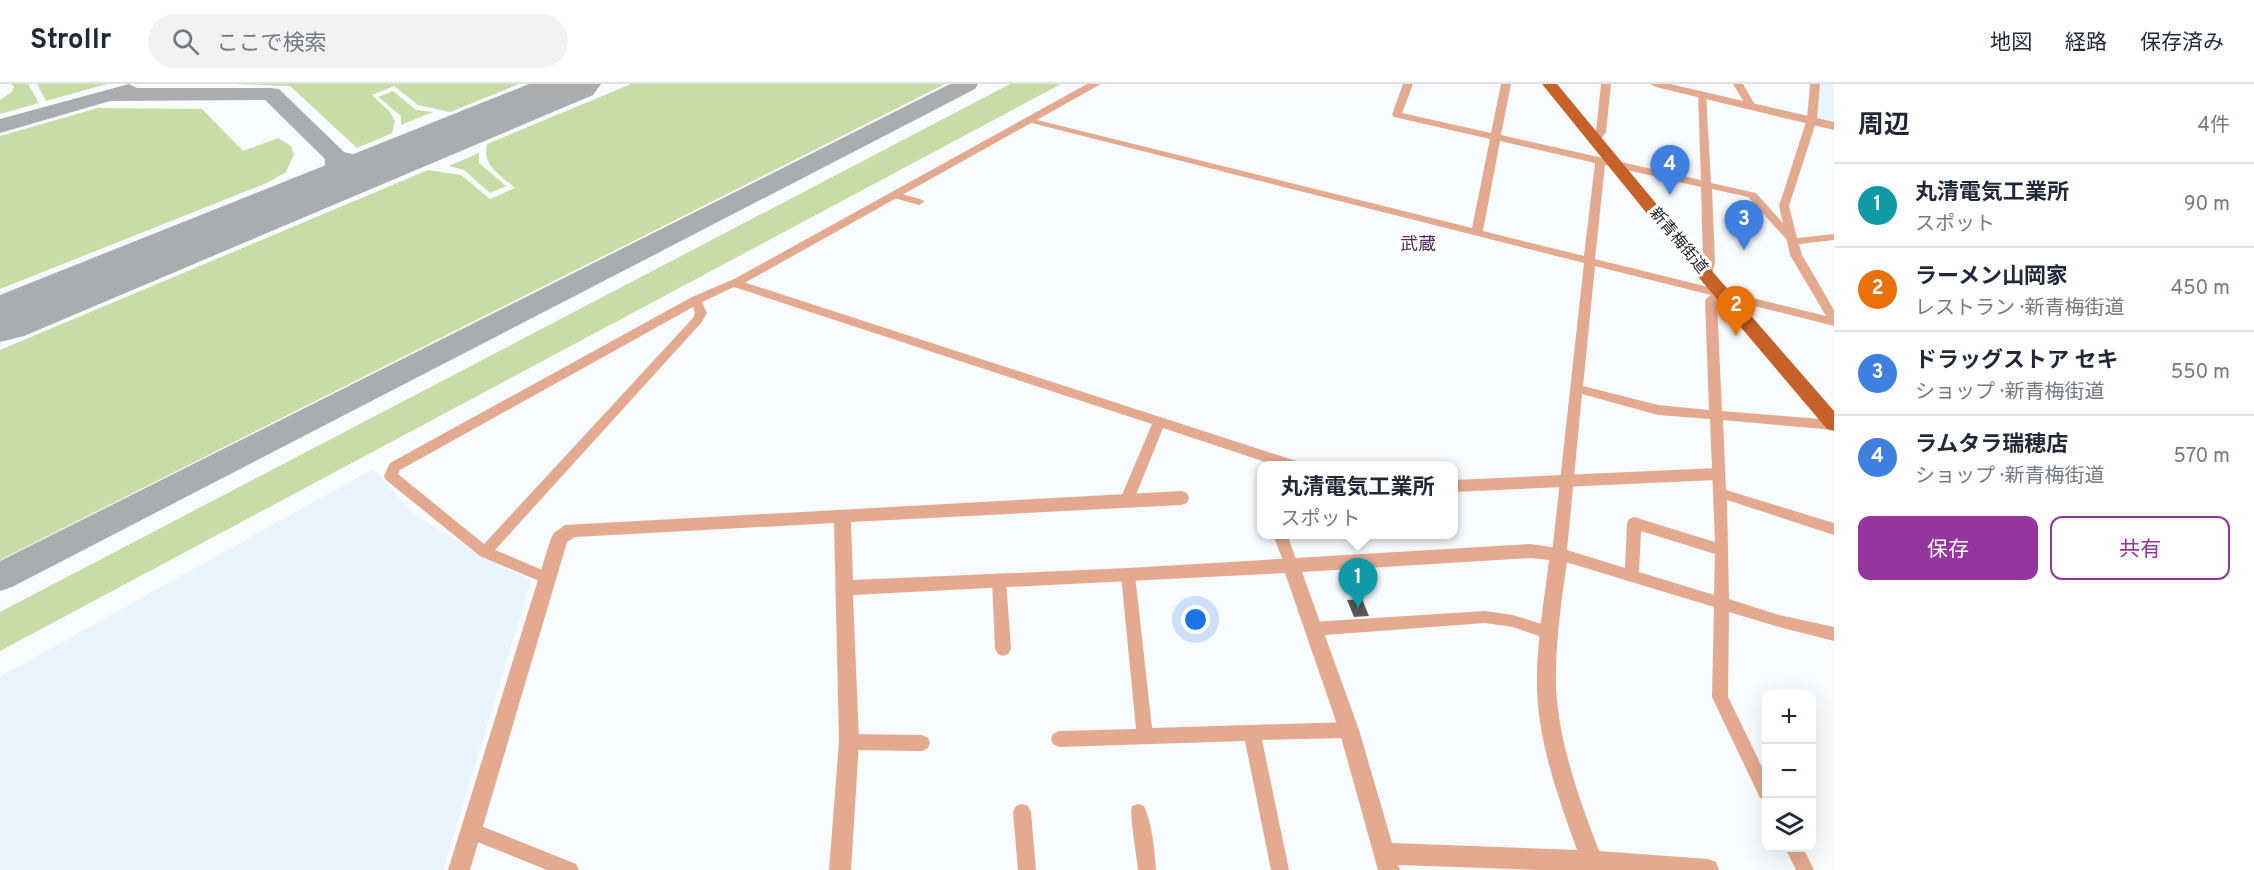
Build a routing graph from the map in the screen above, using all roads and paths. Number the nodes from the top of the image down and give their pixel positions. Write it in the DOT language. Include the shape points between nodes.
graph roads {
  1 [pos="1095,84"];
  2 [pos="1408,84"];
  3 [pos="1506,84"];
  4 [pos="1549,84"];
  5 [pos="1606,84"];
  6 [pos="1656,84"];
  7 [pos="1738,84"];
  8 [pos="1815,84"];
  9 [pos="1703,94"];
  10 [pos="1750,105"];
  11 [pos="1812,120"];
  12 [pos="1029,121"];
  13 [pos="1834,126"];
  14 [pos="1496,136"];
  15 [pos="1595,141"];
  16 [pos="1607,162"];
  17 [pos="1705,184"];
  18 [pos="895,195"];
  19 [pos="919,202"];
  20 [pos="1477,232"];
  21 [pos="1834,237"];
  22 [pos="1791,240"];
  23 [pos="1588,261"];
  24 [pos="1706,275"];
  25 [pos="734,283"];
  26 [pos="1722,294"];
  27 [pos="697,302"];
  28 [pos="1834,321"];
  29 [pos="1578,389"];
  30 [pos="1715,416"];
  31 [pos="1159,422"];
  32 [pos="1834,424"];
  33 [pos="1279,461"];
  34 [pos="1717,474"];
  35 [pos="1565,481"];
  36 [pos="1458,486"];
  37 [pos="1720,493"];
  38 [pos="1181,498"];
  39 [pos="1126,502"];
  40 [pos="842,517"];
  41 [pos="1834,529"];
  42 [pos="1282,539"];
  43 [pos="1722,549"];
  44 [pos="485,552"];
  45 [pos="1558,554"];
  46 [pos="1291,565"];
  47 [pos="1128,575"];
  48 [pos="1632,577"];
  49 [pos="549,579"];
  50 [pos="999,581"];
  51 [pos="844,588"];
  52 [pos="1723,605"];
  53 [pos="1312,629"];
  54 [pos="1550,633"];
  55 [pos="1834,634"];
  56 [pos="1003,649"];
  57 [pos="1349,730"];
  58 [pos="1252,733"];
  59 [pos="1144,736"];
  60 [pos="1059,738"];
  61 [pos="849,742"];
  62 [pos="922,743"];
  63 [pos="1762,782"];
  64 [pos="1022,812"];
  65 [pos="1138,812"];
  66 [pos="471,831"];
  67 [pos="1796,852"];
  68 [pos="1386,862"];
  69 [pos="1593,866"];
  70 [pos="551,867"];
  71 [pos="459,870"];
  72 [pos="570,870"];
  73 [pos="840,870"];
  74 [pos="1027,870"];
  75 [pos="1147,870"];
  76 [pos="1280,870"];
  77 [pos="1708,870"];
  78 [pos="1805,870"];
  1 -- 12 [label="street"];
  2 -- 14 [label="street" via="1397,115"];
  3 -- 14 [label="street"];
  4 -- 15 [label="main road, 新青梅街道"];
  5 -- 15 [label="street" via="1601,132"];
  6 -- 9 [label="street"];
  7 -- 10 [label="street"];
  8 -- 11 [label="street"];
  9 -- 10 [label="street"];
  9 -- 17 [label="street"];
  10 -- 11 [label="street"];
  11 -- 13 [label="street"];
  11 -- 22 [label="street" via="1786,196"];
  12 -- 18 [label="street"];
  12 -- 20 [label="street"];
  14 -- 16 [label="street"];
  14 -- 20 [label="street"];
  15 -- 16 [label="main road, 新青梅街道"];
  16 -- 17 [label="street"];
  16 -- 23 [label="street"];
  16 -- 24 [label="main road, 新青梅街道"];
  17 -- 22 [label="street" via="1752,195"];
  17 -- 24 [label="street" via="1709,260"];
  18 -- 19 [label="street"];
  18 -- 25 [label="street"];
  20 -- 23 [label="street"];
  21 -- 22 [label="street"];
  22 -- 28 [label="street"];
  23 -- 26 [label="street"];
  23 -- 29 [label="street"];
  24 -- 26 [label="main road, 新青梅街道"];
  25 -- 27 [label="street"];
  25 -- 31 [label="street"];
  26 -- 28 [label="street"];
  26 -- 30 [label="street" via="1711,300"];
  26 -- 32 [label="main road, 新青梅街道"];
  27 -- 44 [label="street" via="701,313 697,320"];
  27 -- 44 [label="street" via="395,467 391,476"];
  29 -- 30 [label="street" via="1634,405"];
  29 -- 35 [label="street"];
  30 -- 32 [label="street"];
  30 -- 34 [label="street"];
  31 -- 33 [label="street"];
  31 -- 39 [label="street"];
  34 -- 35 [label="street"];
  34 -- 37 [label="street"];
  35 -- 36 [label="street"];
  35 -- 45 [label="street"];
  37 -- 41 [label="street"];
  37 -- 43 [label="street"];
  38 -- 39 [label="street"];
  39 -- 40 [label="street"];
  40 -- 49 [label="street" via="571,530 560,538"];
  40 -- 51 [label="street"];
  42 -- 46 [label="street"];
  43 -- 48 [label="street" via="1634,524"];
  43 -- 52 [label="street"];
  44 -- 49 [label="street"];
  45 -- 46 [label="street" via="1530,551"];
  45 -- 48 [label="street"];
  45 -- 54 [label="street"];
  46 -- 47 [label="street"];
  46 -- 53 [label="street"];
  47 -- 50 [label="street"];
  47 -- 59 [label="street"];
  48 -- 52 [label="street"];
  49 -- 66 [label="street"];
  50 -- 51 [label="street"];
  50 -- 56 [label="street"];
  51 -- 61 [label="street"];
  52 -- 55 [label="street"];
  52 -- 63 [label="street" via="1720,697"];
  53 -- 54 [label="street" via="1485,617"];
  53 -- 57 [label="street"];
  54 -- 69 [label="street" via="1547,685 1554,747"];
  57 -- 58 [label="street"];
  57 -- 68 [label="street"];
  58 -- 59 [label="street"];
  58 -- 76 [label="street"];
  59 -- 60 [label="street"];
  61 -- 62 [label="street"];
  61 -- 73 [label="street"];
  64 -- 74 [label="street"];
  65 -- 75 [label="street"];
  66 -- 70 [label="street"];
  66 -- 71 [label="street"];
  67 -- 78 [label="street"];
  68 -- 69 [label="street"];
  69 -- 77 [label="street"];
  70 -- 72 [label="street"];
}
